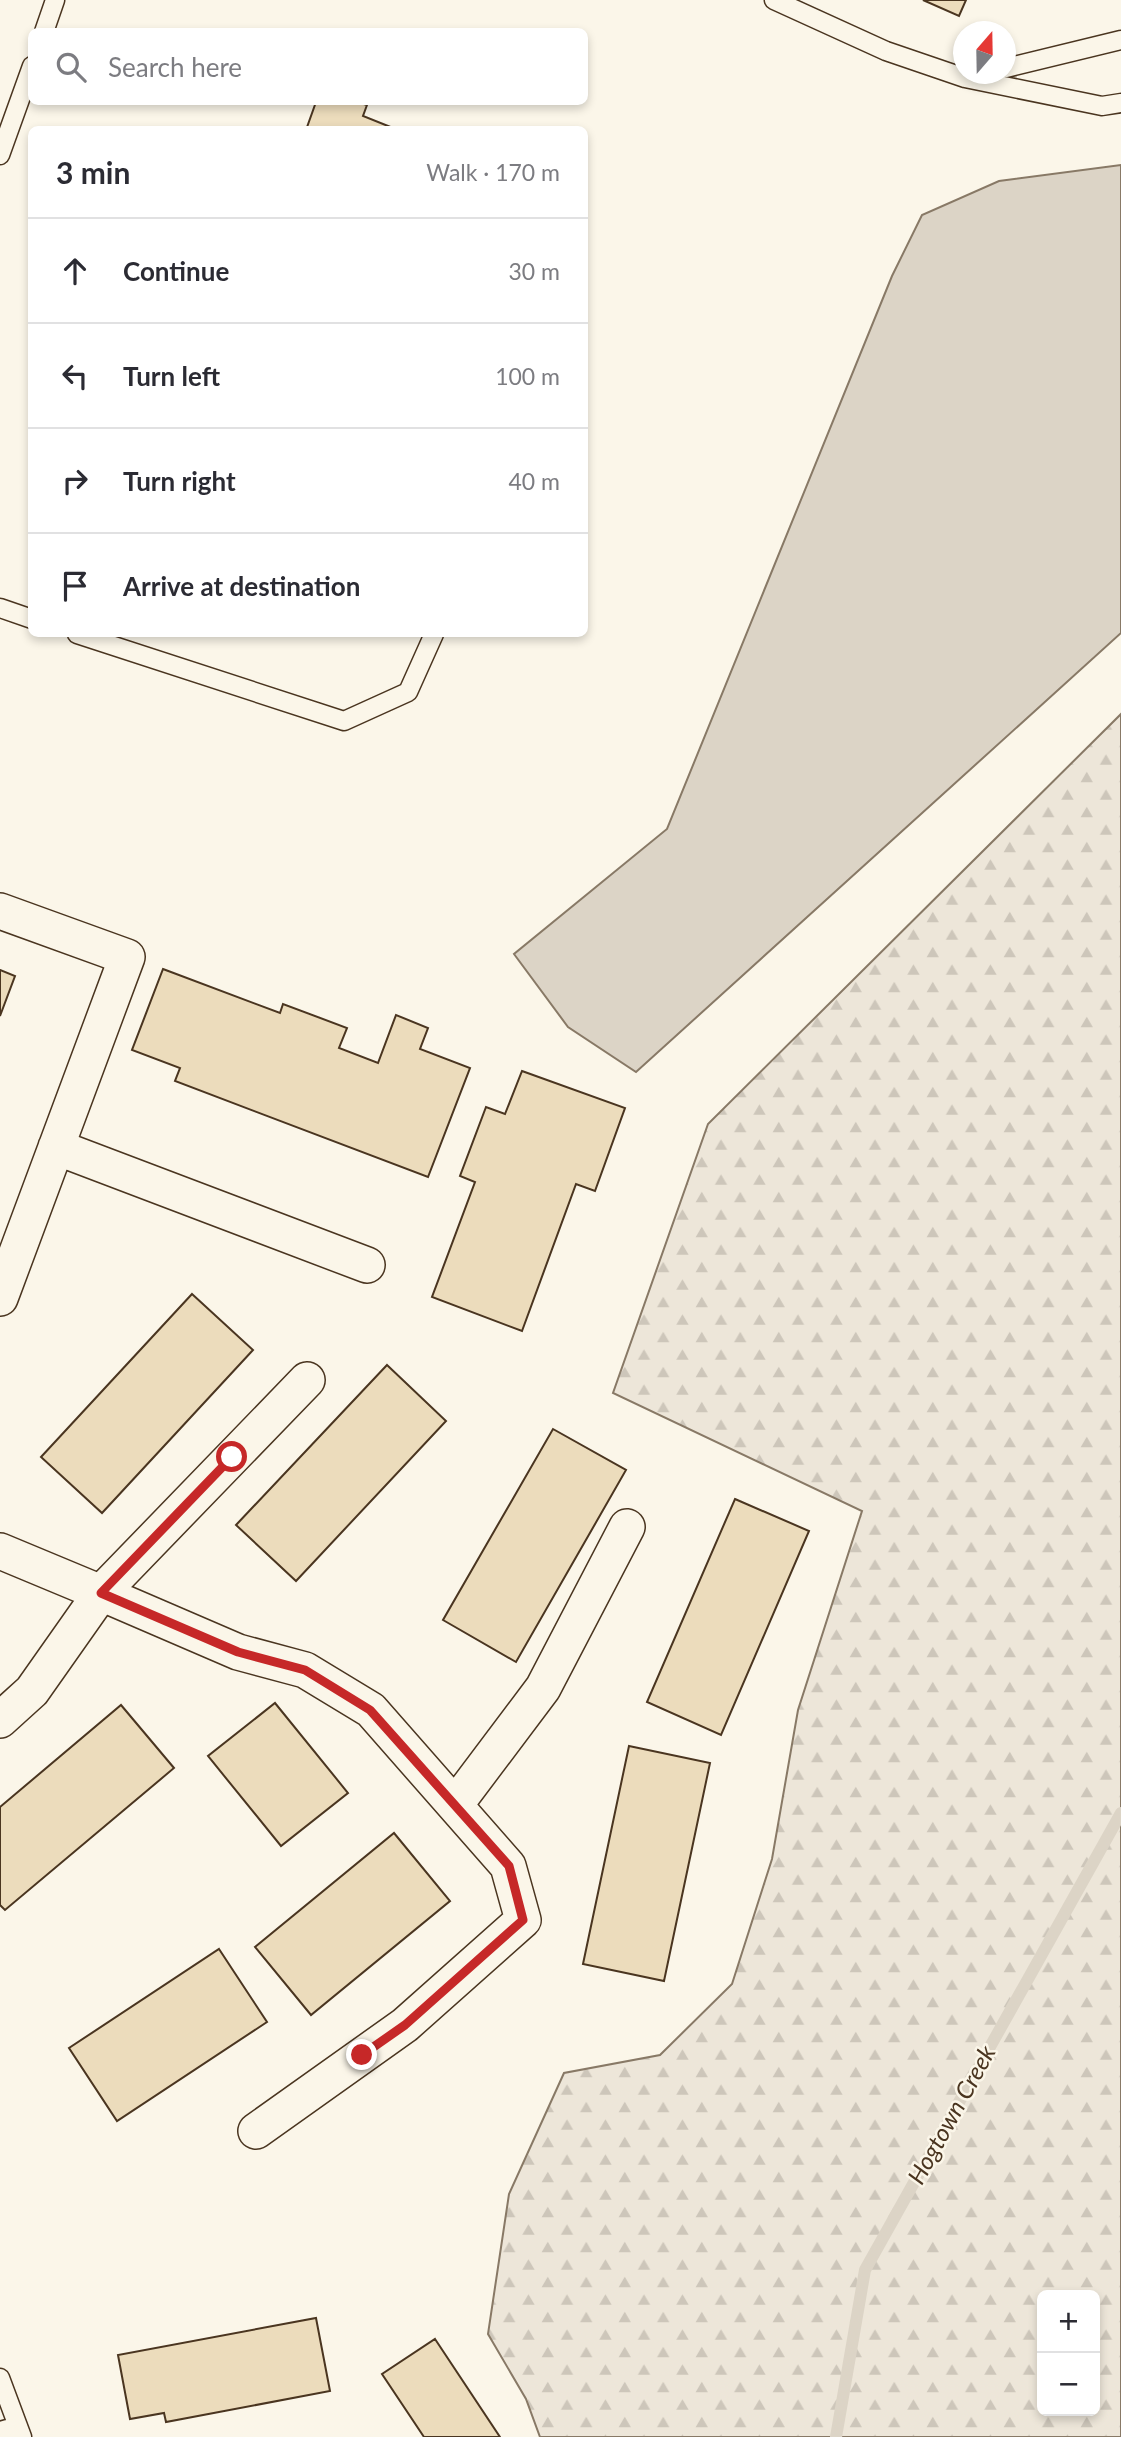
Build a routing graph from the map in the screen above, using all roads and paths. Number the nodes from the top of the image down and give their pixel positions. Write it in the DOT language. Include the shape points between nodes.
graph roads {
  1 [pos="55,0"];
  2 [pos="774,0"];
  3 [pos="45,28"];
  4 [pos="1121,40"];
  5 [pos="1016,66"];
  6 [pos="953,74"];
  7 [pos="28,77"];
  8 [pos="994,84"];
  9 [pos="1121,103"];
  10 [pos="0,155"];
  11 [pos="0,608"];
  12 [pos="28,618"];
  13 [pos="86,637"];
  14 [pos="434,637"];
  15 [pos="0,911"];
  16 [pos="56,1147"];
  17 [pos="368,1265"];
  18 [pos="0,1298"];
  19 [pos="307,1380"];
  20 [pos="627,1527"];
  21 [pos="0,1551"];
  22 [pos="101,1593"];
  23 [pos="0,1720"];
  24 [pos="455,1805"];
  25 [pos="256,2131"];
  26 [pos="0,2378"];
  27 [pos="0,2431"];
  28 [pos="20,2432"];
  1 -- 3 [label="lane"];
  2 -- 6 [label="lane" via="886,51"];
  4 -- 5 [label="lane"];
  7 -- 10 [label="lane"];
  8 -- 9 [label="lane" via="1102,106"];
  11 -- 12 [label="lane"];
  13 -- 14 [label="lane" via="344,722 408,692"];
  15 -- 16 [label="street" via="127,957"];
  16 -- 17 [label="street"];
  16 -- 18 [label="street"];
  19 -- 22 [label="street"];
  20 -- 24 [label="street" via="543,1688"];
  21 -- 22 [label="street"];
  22 -- 23 [label="street" via="32,1691"];
  22 -- 24 [label="street" via="238,1652 305,1670 370,1710"];
  24 -- 25 [label="street" via="509,1866 523,1920 405,2025"];
  26 -- 28 [label="lane"];
  27 -- 28 [label="lane"];
}
